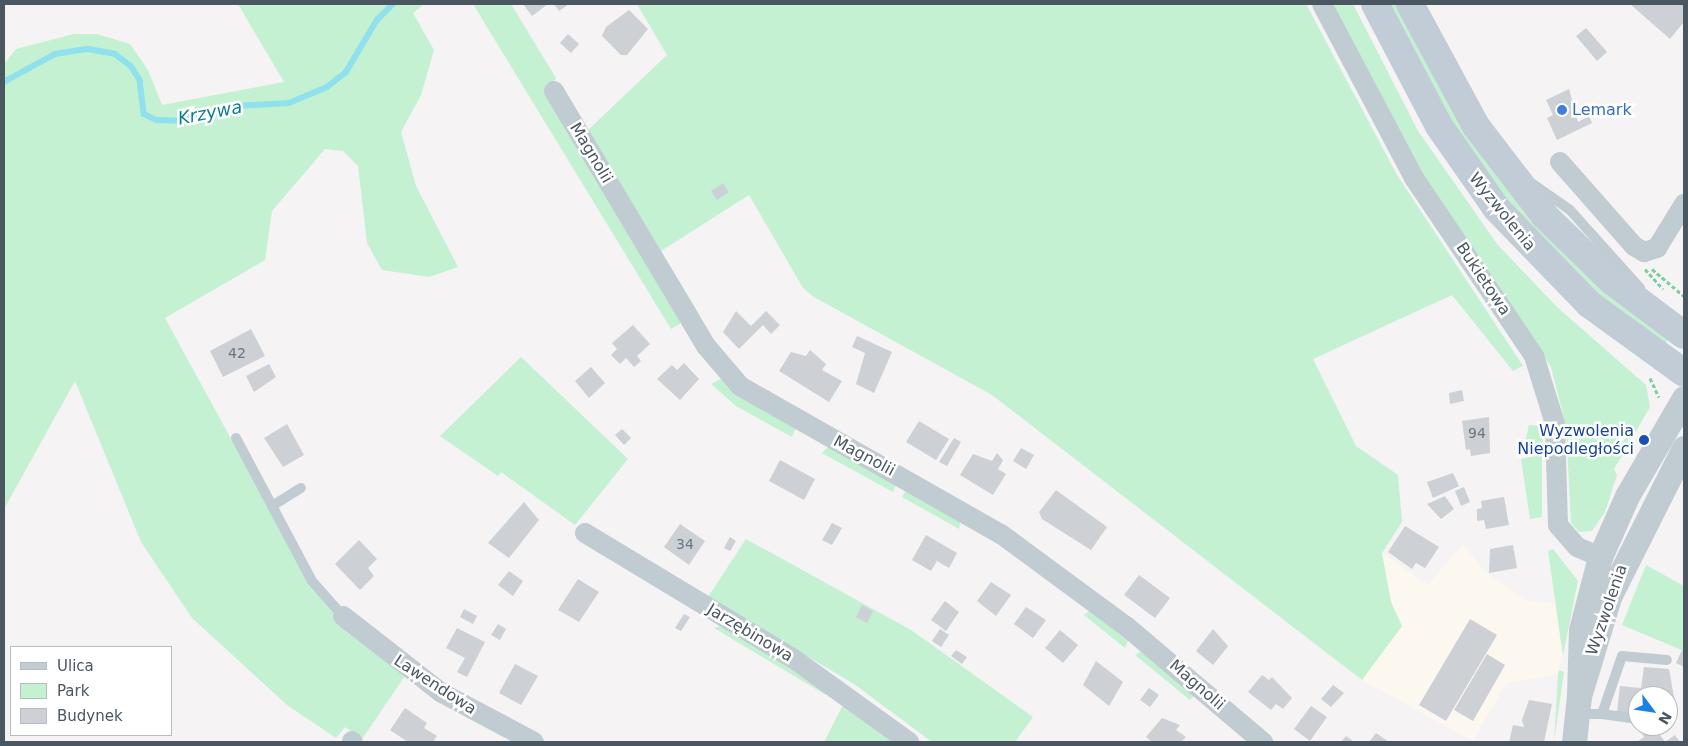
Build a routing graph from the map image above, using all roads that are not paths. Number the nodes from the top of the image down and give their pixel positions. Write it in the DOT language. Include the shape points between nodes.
graph roads {
  1 [pos="1322,4"];
  2 [pos="1375,4"];
  3 [pos="1410,4"];
  4 [pos="554,91"];
  5 [pos="1560,162"];
  6 [pos="1684,204"];
  7 [pos="1682,333"];
  8 [pos="1684,373"];
  9 [pos="1684,398"];
  10 [pos="236,438"];
  11 [pos="1684,448"];
  12 [pos="300,488"];
  13 [pos="272,506"];
  14 [pos="585,532"];
  15 [pos="1600,557"];
  16 [pos="343,616"];
  17 [pos="1667,660"];
  18 [pos="1578,705"];
  19 [pos="1602,714"];
  20 [pos="1628,718"];
  21 [pos="534,742"];
  22 [pos="909,742"];
  23 [pos="1263,742"];
  24 [pos="1574,742"];
  1 -- 15 [label="street, Bukietowa" via="1414,178 1534,356 1555,424 1558,524 1577,547"];
  2 -- 8 [label="main road, Wyzwolenia" via="1439,126 1497,209 1589,304"];
  3 -- 7 [label="main road, Wyzwolenia" via="1448,79 1504,166 1585,256"];
  4 -- 23 [label="street, Magnolii" via="706,346 740,386 1001,534 1126,626"];
  5 -- 6 [label="street" via="1634,246 1644,252 1657,248"];
  9 -- 15 [label="street, Wyzwolenia" via="1627,496"];
  10 -- 13 [label="lane"];
  11 -- 18 [label="street, Wyzwolenia" via="1621,566"];
  12 -- 13 [label="lane"];
  13 -- 16 [label="lane" via="312,582"];
  14 -- 22 [label="street, Jarzębinowa" via="802,664"];
  15 -- 18 [label="street, Wyzwolenia" via="1581,630"];
  16 -- 21 [label="street, Lawendowa" via="442,693"];
  17 -- 19 [label="lane" via="1622,656"];
  18 -- 19 [label="lane"];
  18 -- 24 [label="street, Wyzwolenia"];
  19 -- 20 [label="lane"];
}
